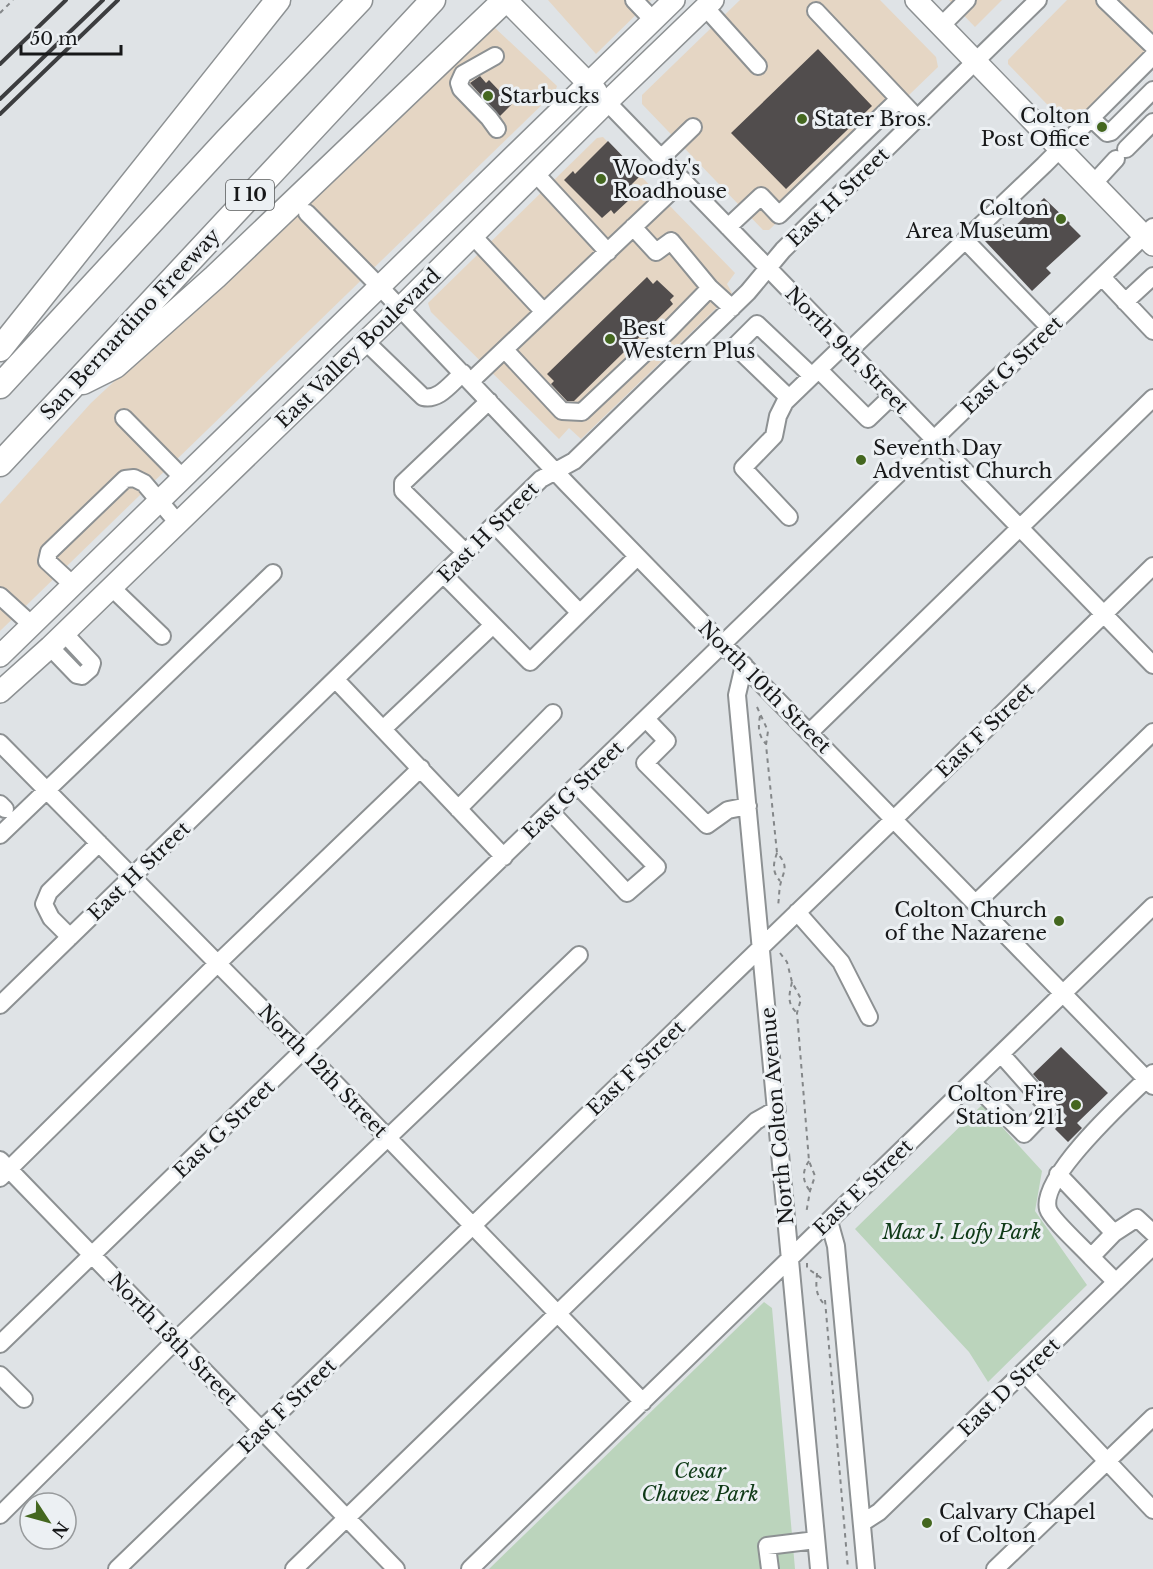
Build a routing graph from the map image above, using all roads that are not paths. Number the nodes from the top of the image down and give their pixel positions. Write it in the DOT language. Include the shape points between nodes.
graph roads {
  1 [pos="278,0"];
  2 [pos="360,0"];
  3 [pos="433,0"];
  4 [pos="506,0"];
  5 [pos="634,0"];
  6 [pos="674,0"];
  7 [pos="916,0"];
  8 [pos="967,0"];
  9 [pos="1038,0"];
  10 [pos="1105,0"];
  11 [pos="709,4"];
  12 [pos="816,11"];
  13 [pos="653,21"];
  14 [pos="941,26"];
  15 [pos="1153,46"];
  16 [pos="495,56"];
  17 [pos="1153,56"];
  18 [pos="975,61"];
  19 [pos="758,66"];
  20 [pos="588,83"];
  21 [pos="1153,90"];
  22 [pos="899,99"];
  23 [pos="607,102"];
  24 [pos="1091,118"];
  25 [pos="918,119"];
  26 [pos="1153,122"];
  27 [pos="693,127"];
  28 [pos="497,129"];
  29 [pos="1060,150"];
  30 [pos="661,158"];
  31 [pos="536,174"];
  32 [pos="683,180"];
  33 [pos="1092,183"];
  34 [pos="307,213"];
  35 [pos="633,227"];
  36 [pos="728,227"];
  37 [pos="473,236"];
  38 [pos="1150,236"];
  39 [pos="965,240"];
  40 [pos="608,252"];
  41 [pos="768,268"];
  42 [pos="1153,276"];
  43 [pos="1102,277"];
  44 [pos="380,287"];
  45 [pos="710,288"];
  46 [pos="1125,302"];
  47 [pos="400,308"];
  48 [pos="544,312"];
  49 [pos="728,312"];
  50 [pos="1050,328"];
  51 [pos="1153,331"];
  52 [pos="744,336"];
  53 [pos="365,341"];
  54 [pos="846,348"];
  55 [pos="0,349"];
  56 [pos="504,350"];
  57 [pos="815,373"];
  58 [pos="467,377"];
  59 [pos="0,386"];
  60 [pos="68,390"];
  61 [pos="892,396"];
  62 [pos="1153,398"];
  63 [pos="789,399"];
  64 [pos="489,401"];
  65 [pos="124,418"];
  66 [pos="935,440"];
  67 [pos="0,464"];
  68 [pos="556,471"];
  69 [pos="184,479"];
  70 [pos="160,501"];
  71 [pos="789,518"];
  72 [pos="178,523"];
  73 [pos="495,525"];
  74 [pos="1020,528"];
  75 [pos="466,553"];
  76 [pos="637,557"];
  77 [pos="1153,566"];
  78 [pos="273,573"];
  79 [pos="444,575"];
  80 [pos="73,585"];
  81 [pos="111,587"];
  82 [pos="0,596"];
  83 [pos="580,614"];
  84 [pos="1103,614"];
  85 [pos="32,625"];
  86 [pos="493,625"];
  87 [pos="162,636"];
  88 [pos="723,643"];
  89 [pos="0,656"];
  90 [pos="744,665"];
  91 [pos="1153,665"];
  92 [pos="336,680"];
  93 [pos="0,692"];
  94 [pos="553,713"];
  95 [pos="646,719"];
  96 [pos="383,729"];
  97 [pos="810,732"];
  98 [pos="1153,732"];
  99 [pos="0,743"];
  100 [pos="421,768"];
  101 [pos="578,786"];
  102 [pos="46,790"];
  103 [pos="748,806"];
  104 [pos="458,808"];
  105 [pos="551,812"];
  106 [pos="894,819"];
  107 [pos="0,835"];
  108 [pos="99,843"];
  109 [pos="504,857"];
  110 [pos="134,877"];
  111 [pos="976,903"];
  112 [pos="1153,906"];
  113 [pos="797,912"];
  114 [pos="70,937"];
  115 [pos="761,947"];
  116 [pos="579,955"];
  117 [pos="218,963"];
  118 [pos="1063,994"];
  119 [pos="0,1005"];
  120 [pos="869,1017"];
  121 [pos="304,1051"];
  122 [pos="1001,1054"];
  123 [pos="1151,1080"];
  124 [pos="972,1082"];
  125 [pos="777,1109"];
  126 [pos="388,1138"];
  127 [pos="3,1169"];
  128 [pos="1058,1174"];
  129 [pos="829,1221"];
  130 [pos="473,1227"];
  131 [pos="1114,1233"];
  132 [pos="1153,1233"];
  133 [pos="1153,1246"];
  134 [pos="93,1256"];
  135 [pos="1091,1257"];
  136 [pos="790,1259"];
  137 [pos="1116,1282"];
  138 [pos="557,1314"];
  139 [pos="175,1341"];
  140 [pos="0,1344"];
  141 [pos="1024,1373"];
  142 [pos="0,1375"];
  143 [pos="24,1399"];
  144 [pos="643,1402"];
  145 [pos="1153,1417"];
  146 [pos="262,1430"];
  147 [pos="1107,1461"];
  148 [pos="1153,1510"];
  149 [pos="0,1515"];
  150 [pos="347,1518"];
  151 [pos="861,1523"];
  152 [pos="816,1540"];
  153 [pos="117,1569"];
  154 [pos="294,1569"];
  155 [pos="396,1569"];
  156 [pos="470,1569"];
  157 [pos="770,1569"];
  158 [pos="819,1569"];
  159 [pos="866,1569"];
  160 [pos="995,1569"];
  1 -- 55 [label="highway"];
  2 -- 59 [label="highway, I 10"];
  3 -- 60 [label="highway, San Bernardino Freeway / I 10"];
  4 -- 20 [label="main road"];
  4 -- 60 [label="highway" via="215,278 115,366"];
  5 -- 13 [label="street"];
  6 -- 13 [label="main road, East Valley Boulevard"];
  7 -- 14 [label="main road"];
  8 -- 14 [label="street"];
  9 -- 18 [label="street, East H Street"];
  10 -- 15 [label="street"];
  11 -- 19 [label="street"];
  11 -- 23 [label="main road, East Valley Boulevard"];
  12 -- 22 [label="street"];
  13 -- 20 [label="main road, East Valley Boulevard"];
  14 -- 18 [label="main road"];
  16 -- 28 [label="street" via="463,74 459,83"];
  17 -- 24 [label="street"];
  18 -- 25 [label="street, East H Street"];
  18 -- 29 [label="main road"];
  20 -- 23 [label="main road"];
  20 -- 44 [label="main road, East Valley Boulevard"];
  21 -- 24 [label="street" via="1111,132 1107,133"];
  22 -- 25 [label="street"];
  22 -- 36 [label="street" via="778,215 761,196"];
  23 -- 30 [label="street, North 9th Street"];
  23 -- 31 [label="main road, East Valley Boulevard"];
  24 -- 29 [label="street"];
  25 -- 41 [label="street, East H Street"];
  26 -- 33 [label="street"];
  27 -- 30 [label="street"];
  29 -- 33 [label="main road"];
  29 -- 39 [label="street"];
  30 -- 32 [label="street, North 9th Street"];
  31 -- 37 [label="main road, East Valley Boulevard"];
  31 -- 40 [label="street"];
  32 -- 35 [label="street"];
  32 -- 36 [label="street, North 9th Street"];
  33 -- 38 [label="main road"];
  34 -- 44 [label="street, North 10th Street"];
  35 -- 40 [label="street"];
  35 -- 45 [label="street" via="656,252 671,241"];
  36 -- 41 [label="street, North 9th Street"];
  37 -- 47 [label="main road, East Valley Boulevard"];
  37 -- 48 [label="street"];
  38 -- 43 [label="street, East G Street"];
  39 -- 50 [label="street"];
  39 -- 54 [label="street"];
  40 -- 48 [label="street"];
  41 -- 49 [label="street, East H Street"];
  41 -- 54 [label="street, North 9th Street"];
  42 -- 46 [label="street"];
  43 -- 46 [label="street"];
  43 -- 50 [label="street, East G Street"];
  44 -- 47 [label="street, North 10th Street"];
  44 -- 69 [label="main road, East Valley Boulevard"];
  45 -- 49 [label="street"];
  45 -- 56 [label="street" via="582,412 562,411"];
  46 -- 51 [label="street"];
  47 -- 53 [label="main road, East Valley Boulevard"];
  47 -- 58 [label="street, North 10th Street"];
  48 -- 56 [label="street"];
  49 -- 52 [label="street"];
  49 -- 68 [label="street, East H Street" via="574,461"];
  50 -- 66 [label="street, East G Street"];
  52 -- 57 [label="street" via="757,324"];
  52 -- 63 [label="street" via="735,346"];
  53 -- 58 [label="street" via="423,397 438,396"];
  53 -- 72 [label="main road, East Valley Boulevard"];
  54 -- 57 [label="street"];
  54 -- 61 [label="street, North 9th Street"];
  56 -- 58 [label="street"];
  57 -- 61 [label="street" via="868,419"];
  57 -- 63 [label="street"];
  58 -- 64 [label="street, North 10th Street"];
  60 -- 67 [label="highway, San Bernardino Freeway / I 10"];
  61 -- 66 [label="street, North 9th Street"];
  62 -- 74 [label="street"];
  63 -- 71 [label="street" via="778,416 774,436 743,468"];
  64 -- 68 [label="street, North 10th Street"];
  64 -- 75 [label="street" via="403,483 404,491"];
  65 -- 69 [label="street"];
  66 -- 74 [label="street, North 9th Street"];
  66 -- 88 [label="street, East G Street"];
  68 -- 73 [label="street, East H Street" via="541,479"];
  68 -- 76 [label="street, North 10th Street"];
  69 -- 70 [label="main road, East Valley Boulevard"];
  70 -- 72 [label="street"];
  70 -- 80 [label="main road, East Valley Boulevard"];
  70 -- 80 [label="street" via="144,483 125,478 49,552 47,561"];
  72 -- 81 [label="main road, East Valley Boulevard"];
  73 -- 75 [label="street, East H Street"];
  73 -- 83 [label="street"];
  74 -- 84 [label="street, North 9th Street"];
  74 -- 97 [label="street"];
  75 -- 79 [label="street, East H Street"];
  76 -- 83 [label="street"];
  76 -- 88 [label="street, North 10th Street"];
  77 -- 84 [label="street, East F Street"];
  78 -- 102 [label="street"];
  79 -- 86 [label="street"];
  79 -- 92 [label="street, East H Street"];
  80 -- 85 [label="main road, East Valley Boulevard"];
  81 -- 87 [label="street"];
  81 -- 93 [label="main road, East Valley Boulevard"];
  82 -- 85 [label="street"];
  83 -- 86 [label="street" via="530,662"];
  84 -- 91 [label="street, North 9th Street"];
  84 -- 106 [label="street, East F Street"];
  85 -- 89 [label="main road, East Valley Boulevard"];
  86 -- 96 [label="street"];
  88 -- 90 [label="street, North 10th Street"];
  88 -- 95 [label="street, East G Street"];
  90 -- 97 [label="street, North 10th Street"];
  90 -- 103 [label="street, North Colton Avenue" via="736,695"];
  92 -- 96 [label="street"];
  92 -- 110 [label="street, East H Street"];
  94 -- 104 [label="street"];
  95 -- 101 [label="street, East G Street"];
  95 -- 103 [label="street" via="667,741 645,763 707,825 728,810"];
  96 -- 100 [label="street"];
  97 -- 106 [label="street, North 10th Street"];
  98 -- 111 [label="street"];
  99 -- 102 [label="street, North 12th Street"];
  100 -- 104 [label="street"];
  100 -- 117 [label="street"];
  101 -- 105 [label="street, East G Street"];
  101 -- 105 [label="street" via="657,867 627,893"];
  102 -- 107 [label="street"];
  102 -- 108 [label="street, North 12th Street"];
  103 -- 115 [label="street, North Colton Avenue"];
  104 -- 109 [label="street"];
  105 -- 109 [label="street, East G Street"];
  106 -- 111 [label="street, North 10th Street"];
  106 -- 113 [label="street, East F Street"];
  108 -- 110 [label="street, North 12th Street"];
  108 -- 114 [label="street" via="49,892 44,904 51,918"];
  109 -- 121 [label="street, East G Street"];
  110 -- 114 [label="street, East H Street"];
  110 -- 117 [label="street, North 12th Street"];
  111 -- 118 [label="street, North 10th Street"];
  112 -- 118 [label="street, East E Street"];
  113 -- 115 [label="street, East F Street"];
  113 -- 120 [label="street" via="842,962"];
  114 -- 119 [label="street, East H Street"];
  115 -- 125 [label="street, North Colton Avenue"];
  115 -- 130 [label="street, East F Street"];
  116 -- 126 [label="street"];
  117 -- 121 [label="street, North 12th Street"];
  117 -- 127 [label="street"];
  118 -- 122 [label="street, East E Street"];
  118 -- 123 [label="street, North 10th Street"];
  121 -- 126 [label="street, North 12th Street"];
  121 -- 134 [label="street, East G Street"];
  122 -- 124 [label="street, East E Street"];
  122 -- 124 [label="street" via="1049,1108 1024,1134"];
  123 -- 128 [label="street" via="1077,1149"];
  124 -- 129 [label="street, East E Street"];
  125 -- 136 [label="street, North Colton Avenue"];
  125 -- 138 [label="street" via="756,1121"];
  126 -- 130 [label="street, North 12th Street"];
  126 -- 139 [label="street"];
  127 -- 134 [label="street, North 13th Street"];
  128 -- 131 [label="street"];
  128 -- 135 [label="street" via="1046,1200 1049,1212"];
  129 -- 136 [label="street, East E Street"];
  129 -- 151 [label="street" via="836,1246"];
  130 -- 138 [label="street, North 12th Street"];
  130 -- 146 [label="street, East F Street"];
  131 -- 132 [label="street" via="1137,1218"];
  131 -- 135 [label="street"];
  133 -- 137 [label="street, East D Street"];
  134 -- 139 [label="street, North 13th Street"];
  134 -- 140 [label="street, East G Street"];
  135 -- 137 [label="street"];
  136 -- 144 [label="street, East E Street"];
  136 -- 152 [label="street, North Colton Avenue"];
  137 -- 141 [label="street, East D Street"];
  138 -- 144 [label="street, North 12th Street"];
  138 -- 150 [label="street"];
  139 -- 146 [label="street, North 13th Street"];
  139 -- 149 [label="street"];
  141 -- 147 [label="street"];
  141 -- 151 [label="street, East D Street" via="879,1512"];
  142 -- 143 [label="street"];
  144 -- 156 [label="street, East E Street"];
  145 -- 147 [label="street"];
  146 -- 150 [label="street, North 13th Street"];
  146 -- 153 [label="street, East F Street"];
  147 -- 148 [label="street"];
  147 -- 160 [label="street"];
  150 -- 154 [label="street"];
  150 -- 155 [label="street, North 13th Street"];
  151 -- 159 [label="street"];
  152 -- 157 [label="street" via="767,1546"];
  152 -- 158 [label="street, North Colton Avenue"];
}
